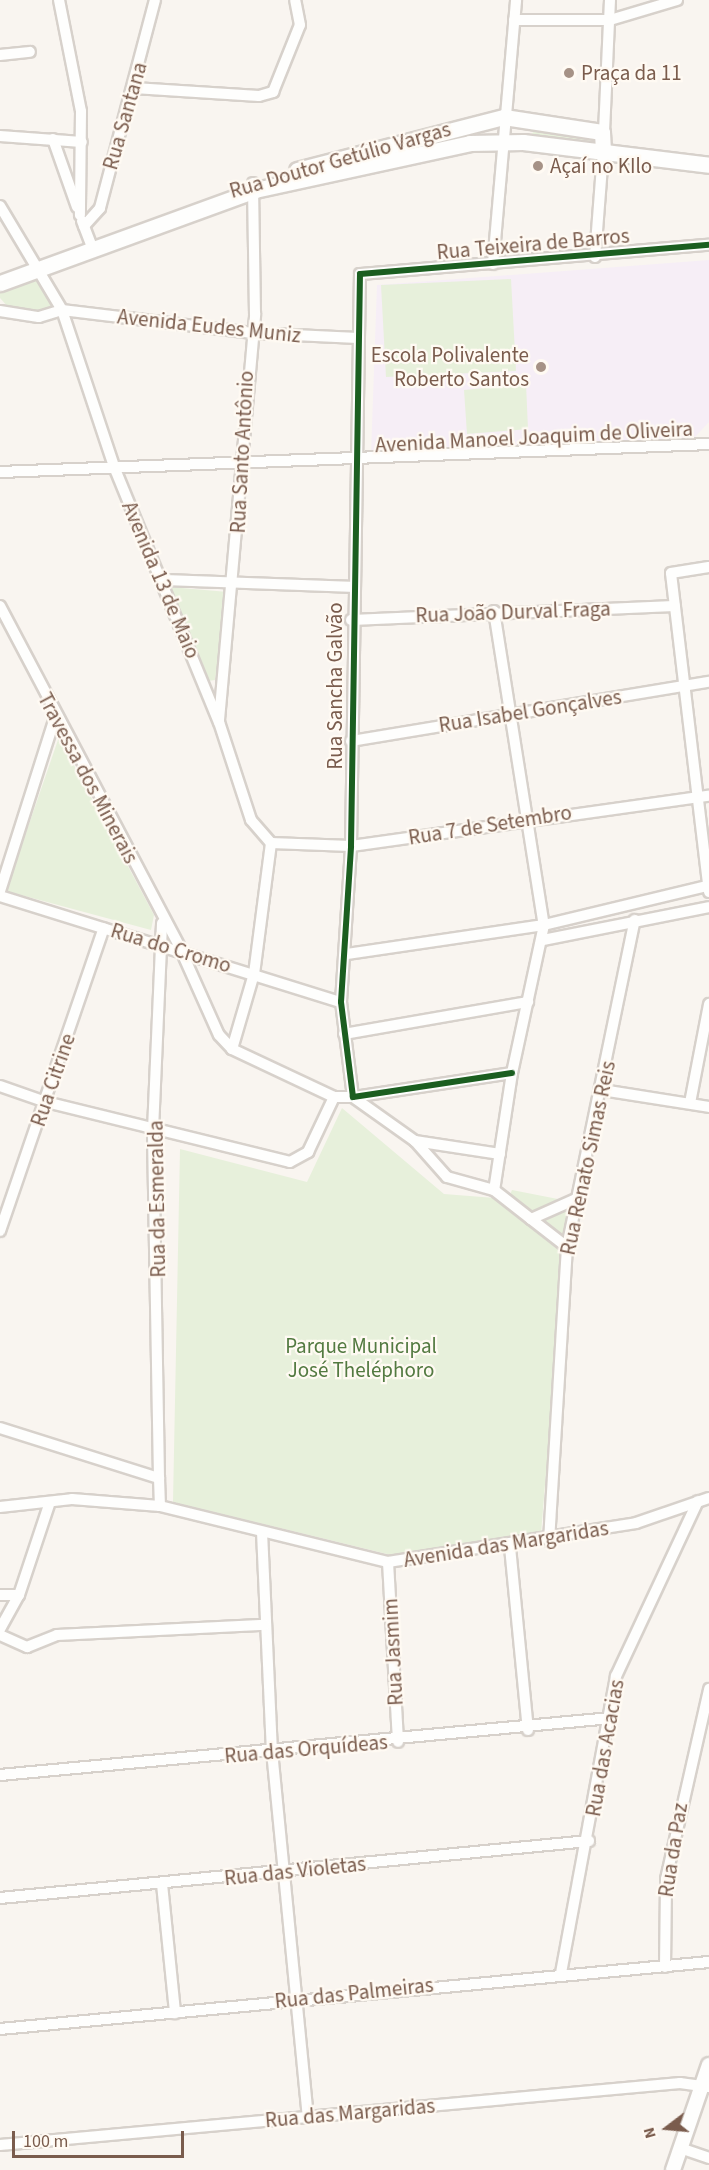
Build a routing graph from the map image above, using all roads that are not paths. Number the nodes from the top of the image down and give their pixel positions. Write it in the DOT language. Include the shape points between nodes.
graph roads {
  1 [pos="59,0"];
  2 [pos="155,0"];
  3 [pos="296,0"];
  4 [pos="516,0"];
  5 [pos="610,0"];
  6 [pos="677,0"];
  7 [pos="514,20"];
  8 [pos="610,20"];
  9 [pos="30,52"];
  10 [pos="0,55"];
  11 [pos="134,88"];
  12 [pos="504,117"];
  13 [pos="526,121"];
  14 [pos="600,132"];
  15 [pos="0,136"];
  16 [pos="53,140"];
  17 [pos="502,141"];
  18 [pos="82,142"];
  19 [pos="523,142"];
  20 [pos="599,152"];
  21 [pos="709,165"];
  22 [pos="254,187"];
  23 [pos="0,206"];
  24 [pos="82,220"];
  25 [pos="709,245"];
  26 [pos="89,247"];
  27 [pos="595,257"];
  28 [pos="493,264"];
  29 [pos="39,267"];
  30 [pos="360,274"];
  31 [pos="0,283"];
  32 [pos="62,310"];
  33 [pos="0,311"];
  34 [pos="251,333"];
  35 [pos="357,338"];
  36 [pos="709,444"];
  37 [pos="353,462"];
  38 [pos="240,465"];
  39 [pos="115,469"];
  40 [pos="0,472"];
  41 [pos="709,567"];
  42 [pos="163,580"];
  43 [pos="234,587"];
  44 [pos="351,587"];
  45 [pos="0,606"];
  46 [pos="675,606"];
  47 [pos="494,610"];
  48 [pos="351,620"];
  49 [pos="709,682"];
  50 [pos="684,686"];
  51 [pos="511,713"];
  52 [pos="55,718"];
  53 [pos="219,722"];
  54 [pos="351,741"];
  55 [pos="703,796"];
  56 [pos="530,820"];
  57 [pos="271,843"];
  58 [pos="351,846"];
  59 [pos="708,889"];
  60 [pos="0,891"];
  61 [pos="0,896"];
  62 [pos="709,907"];
  63 [pos="162,920"];
  64 [pos="635,921"];
  65 [pos="544,925"];
  66 [pos="104,928"];
  67 [pos="543,940"];
  68 [pos="164,945"];
  69 [pos="180,948"];
  70 [pos="347,954"];
  71 [pos="254,974"];
  72 [pos="340,1002"];
  73 [pos="528,1002"];
  74 [pos="709,1004"];
  75 [pos="344,1034"];
  76 [pos="232,1049"];
  77 [pos="512,1073"];
  78 [pos="0,1086"];
  79 [pos="602,1090"];
  80 [pos="334,1096"];
  81 [pos="353,1097"];
  82 [pos="46,1102"];
  83 [pos="690,1103"];
  84 [pos="709,1107"];
  85 [pos="153,1130"];
  86 [pos="415,1141"];
  87 [pos="500,1154"];
  88 [pos="494,1190"];
  89 [pos="576,1199"];
  90 [pos="531,1219"];
  91 [pos="0,1231"];
  92 [pos="567,1247"];
  93 [pos="0,1428"];
  94 [pos="159,1478"];
  95 [pos="704,1500"];
  96 [pos="50,1502"];
  97 [pos="160,1506"];
  98 [pos="0,1507"];
  99 [pos="262,1532"];
  100 [pos="549,1541"];
  101 [pos="510,1547"];
  102 [pos="388,1563"];
  103 [pos="0,1595"];
  104 [pos="19,1595"];
  105 [pos="265,1625"];
  106 [pos="0,1629"];
  107 [pos="0,1635"];
  108 [pos="709,1689"];
  109 [pos="611,1718"];
  110 [pos="528,1730"];
  111 [pos="697,1735"];
  112 [pos="709,1738"];
  113 [pos="398,1742"];
  114 [pos="272,1751"];
  115 [pos="0,1775"];
  116 [pos="589,1841"];
  117 [pos="281,1872"];
  118 [pos="162,1884"];
  119 [pos="0,1898"];
  120 [pos="709,1962"];
  121 [pos="665,1967"];
  122 [pos="561,1973"];
  123 [pos="295,1999"];
  124 [pos="175,2013"];
  125 [pos="0,2029"];
  126 [pos="709,2065"];
  127 [pos="704,2085"];
  128 [pos="308,2117"];
  129 [pos="0,2145"];
  130 [pos="680,2148"];
  131 [pos="709,2158"];
  132 [pos="673,2170"];
  1 -- 18 [label="street" via="74,61"];
  2 -- 11 [label="street, Rua Santana"];
  3 -- 11 [label="street" via="300,25 279,83 267,95"];
  4 -- 7 [label="street"];
  5 -- 8 [label="street"];
  6 -- 8 [label="street"];
  7 -- 8 [label="street"];
  7 -- 12 [label="street"];
  8 -- 14 [label="street"];
  9 -- 10 [label="street"];
  11 -- 24 [label="street, Rua Santana" via="99,211"];
  12 -- 13 [label="main road, Rua Doutor Getúlio Vargas"];
  12 -- 17 [label="street"];
  12 -- 22 [label="main road, Rua Doutor Getúlio Vargas"];
  13 -- 14 [label="main road, Rua Doutor Getúlio Vargas"];
  13 -- 19 [label="main road"];
  14 -- 20 [label="main road"];
  15 -- 16 [label="street"];
  16 -- 18 [label="street"];
  16 -- 24 [label="street"];
  17 -- 19 [label="main road, Rua Doutor Getúlio Vargas"];
  17 -- 22 [label="main road, Rua Doutor Getúlio Vargas" via="470,143"];
  17 -- 28 [label="street"];
  18 -- 24 [label="street"];
  19 -- 20 [label="main road, Rua Doutor Getúlio Vargas"];
  20 -- 21 [label="main road, Rua Doutor Getúlio Vargas"];
  20 -- 27 [label="street"];
  22 -- 26 [label="main road, Rua Doutor Getúlio Vargas"];
  22 -- 34 [label="street, Rua Santo Antônio"];
  23 -- 29 [label="street, Avenida 13 de Maio"];
  24 -- 26 [label="street"];
  25 -- 27 [label="street, Rua Teixeira de Barros"];
  26 -- 29 [label="main road, Rua Doutor Getúlio Vargas"];
  27 -- 28 [label="street, Rua Teixeira de Barros"];
  28 -- 30 [label="street, Rua Teixeira de Barros"];
  29 -- 31 [label="main road, Rua Doutor Getúlio Vargas"];
  29 -- 32 [label="street, Avenida 13 de Maio"];
  30 -- 35 [label="street, Rua Sancha Galvão"];
  32 -- 33 [label="street, Avenida Eudes Muniz" via="39,317"];
  32 -- 34 [label="street, Avenida Eudes Muniz"];
  32 -- 39 [label="street, Avenida 13 de Maio"];
  34 -- 35 [label="street, Avenida Eudes Muniz"];
  34 -- 38 [label="street, Rua Santo Antônio"];
  35 -- 37 [label="street, Rua Sancha Galvão"];
  36 -- 37 [label="street, Avenida Manoel Joaquim de Oliveira"];
  37 -- 38 [label="street, Avenida Manoel Joaquim de Oliveira"];
  37 -- 44 [label="street, Rua Sancha Galvão"];
  38 -- 39 [label="street, Avenida Manoel Joaquim de Oliveira"];
  38 -- 43 [label="street, Rua Santo Antônio"];
  39 -- 40 [label="street, Avenida Manoel Joaquim de Oliveira"];
  39 -- 42 [label="street, Avenida 13 de Maio"];
  41 -- 46 [label="street" via="671,573"];
  42 -- 43 [label="street"];
  42 -- 53 [label="street, Avenida 13 de Maio"];
  43 -- 44 [label="street"];
  43 -- 53 [label="street, Rua Santo Antônio"];
  44 -- 48 [label="street, Rua Sancha Galvão"];
  45 -- 52 [label="street, Travessa dos Minerais"];
  46 -- 47 [label="street, Rua João Durval Fraga"];
  46 -- 50 [label="street"];
  47 -- 48 [label="street, Rua João Durval Fraga"];
  47 -- 51 [label="street"];
  48 -- 54 [label="street, Rua Sancha Galvão"];
  49 -- 50 [label="street, Rua Isabel Gonçalves"];
  50 -- 51 [label="street, Rua Isabel Gonçalves"];
  50 -- 55 [label="street"];
  51 -- 54 [label="street, Rua Isabel Gonçalves"];
  51 -- 56 [label="street"];
  52 -- 60 [label="street"];
  52 -- 63 [label="street, Travessa dos Minerais"];
  53 -- 57 [label="street, Avenida 13 de Maio" via="251,819"];
  54 -- 58 [label="street, Rua Sancha Galvão"];
  55 -- 56 [label="street, Rua 7 de Setembro"];
  55 -- 59 [label="street"];
  56 -- 58 [label="street, Rua 7 de Setembro"];
  56 -- 65 [label="street"];
  57 -- 58 [label="street, Rua 7 de Setembro"];
  57 -- 71 [label="street"];
  58 -- 70 [label="street, Rua Sancha Galvão"];
  59 -- 65 [label="street"];
  61 -- 66 [label="street, Rua do Cromo"];
  62 -- 64 [label="street"];
  63 -- 68 [label="street, Rua da Esmeralda"];
  63 -- 69 [label="street, Travessa dos Minerais"];
  64 -- 67 [label="street"];
  64 -- 79 [label="street, Rua Renato Simas Reis"];
  65 -- 67 [label="street"];
  65 -- 70 [label="street"];
  66 -- 68 [label="street, Rua do Cromo"];
  66 -- 82 [label="street, Rua Citrine"];
  67 -- 73 [label="street"];
  68 -- 69 [label="street, Rua do Cromo"];
  68 -- 85 [label="street, Rua da Esmeralda"];
  69 -- 71 [label="street, Rua do Cromo"];
  69 -- 76 [label="street, Travessa dos Minerais" via="219,1035"];
  70 -- 72 [label="street, Rua Sancha Galvão"];
  71 -- 72 [label="street, Rua do Cromo"];
  71 -- 76 [label="street"];
  72 -- 75 [label="street, Rua Sancha Galvão"];
  73 -- 75 [label="street"];
  73 -- 77 [label="street"];
  74 -- 83 [label="street"];
  75 -- 81 [label="street, Rua Sancha Galvão"];
  76 -- 80 [label="street"];
  77 -- 81 [label="street"];
  77 -- 87 [label="street"];
  78 -- 82 [label="street"];
  79 -- 83 [label="street"];
  79 -- 89 [label="street, Rua Renato Simas Reis"];
  80 -- 81 [label="street"];
  80 -- 85 [label="street" via="308,1152 290,1162"];
  81 -- 86 [label="street"];
  82 -- 85 [label="street"];
  82 -- 91 [label="street, Rua Citrine"];
  83 -- 84 [label="street"];
  85 -- 94 [label="street, Rua da Esmeralda"];
  86 -- 87 [label="street"];
  86 -- 88 [label="street" via="447,1177"];
  87 -- 88 [label="street"];
  88 -- 90 [label="street"];
  89 -- 90 [label="street"];
  89 -- 92 [label="street, Rua Renato Simas Reis"];
  90 -- 92 [label="street"];
  92 -- 100 [label="street, Rua Renato Simas Reis"];
  93 -- 94 [label="street"];
  94 -- 97 [label="street"];
  95 -- 100 [label="street, Avenida das Margaridas" via="636,1523"];
  95 -- 109 [label="street, Rua das Acacias" via="616,1676"];
  96 -- 97 [label="street, Avenida das Margaridas" via="72,1498"];
  96 -- 98 [label="street, Avenida das Margaridas"];
  96 -- 104 [label="street"];
  97 -- 99 [label="street, Avenida das Margaridas"];
  99 -- 102 [label="street, Avenida das Margaridas"];
  99 -- 105 [label="street"];
  100 -- 101 [label="street, Avenida das Margaridas"];
  101 -- 102 [label="street, Avenida das Margaridas"];
  101 -- 110 [label="street"];
  102 -- 113 [label="street, Rua Jasmim"];
  103 -- 104 [label="street"];
  104 -- 106 [label="street"];
  105 -- 107 [label="street" via="57,1635 27,1647"];
  105 -- 114 [label="street"];
  108 -- 111 [label="street, Rua da Paz"];
  109 -- 110 [label="street, Rua das Orquídeas"];
  109 -- 116 [label="street, Rua das Acacias"];
  110 -- 113 [label="street, Rua das Orquídeas"];
  111 -- 112 [label="street"];
  111 -- 121 [label="street, Rua da Paz" via="666,1880"];
  113 -- 114 [label="street, Rua das Orquídeas"];
  114 -- 115 [label="street, Rua das Orquídeas"];
  114 -- 117 [label="street"];
  116 -- 117 [label="street, Rua das Violetas"];
  116 -- 122 [label="street, Rua das Acacias"];
  117 -- 118 [label="street, Rua das Violetas"];
  117 -- 123 [label="street"];
  118 -- 119 [label="street, Rua das Violetas"];
  118 -- 124 [label="street"];
  120 -- 121 [label="street, Rua das Palmeiras"];
  121 -- 122 [label="street, Rua das Palmeiras"];
  122 -- 123 [label="street, Rua das Palmeiras"];
  123 -- 124 [label="street, Rua das Palmeiras"];
  123 -- 128 [label="street"];
  124 -- 125 [label="street, Rua das Palmeiras"];
  126 -- 127 [label="street"];
  127 -- 128 [label="street, Rua das Margaridas"];
  127 -- 130 [label="street"];
  128 -- 129 [label="street, Rua das Margaridas"];
  130 -- 131 [label="street"];
  130 -- 132 [label="street"];
}
